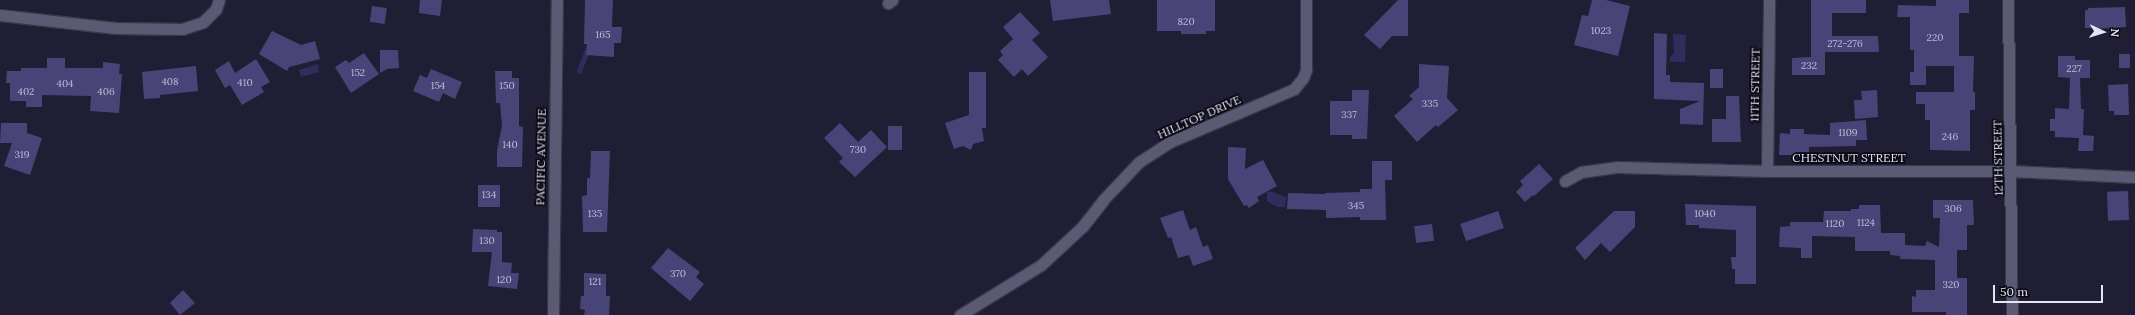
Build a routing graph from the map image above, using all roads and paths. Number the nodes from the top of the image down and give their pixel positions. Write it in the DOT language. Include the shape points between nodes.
graph roads {
  1 [pos="219,0"];
  2 [pos="557,0"];
  3 [pos="1306,0"];
  4 [pos="1769,0"];
  5 [pos="2008,0"];
  6 [pos="0,15"];
  7 [pos="1767,171"];
  8 [pos="2011,171"];
  9 [pos="2135,177"];
  10 [pos="1565,181"];
  11 [pos="553,315"];
  12 [pos="960,315"];
  13 [pos="2012,315"];
  1 -- 6 [label="street" via="216,9 203,22 182,29 115,28"];
  2 -- 11 [label="street, PACIFIC AVENUE"];
  3 -- 12 [label="street, HILLTOP DRIVE" via="1306,70 1294,89 1170,142 1139,162 1103,200 1083,226 1041,265"];
  4 -- 7 [label="street, 11TH STREET"];
  5 -- 8 [label="street, 12TH STREET"];
  7 -- 8 [label="street, CHESTNUT STREET"];
  7 -- 10 [label="street, CHESTNUT STREET" via="1618,166 1581,172"];
  8 -- 9 [label="street, CHESTNUT STREET"];
  8 -- 13 [label="street, 12TH STREET"];
}
